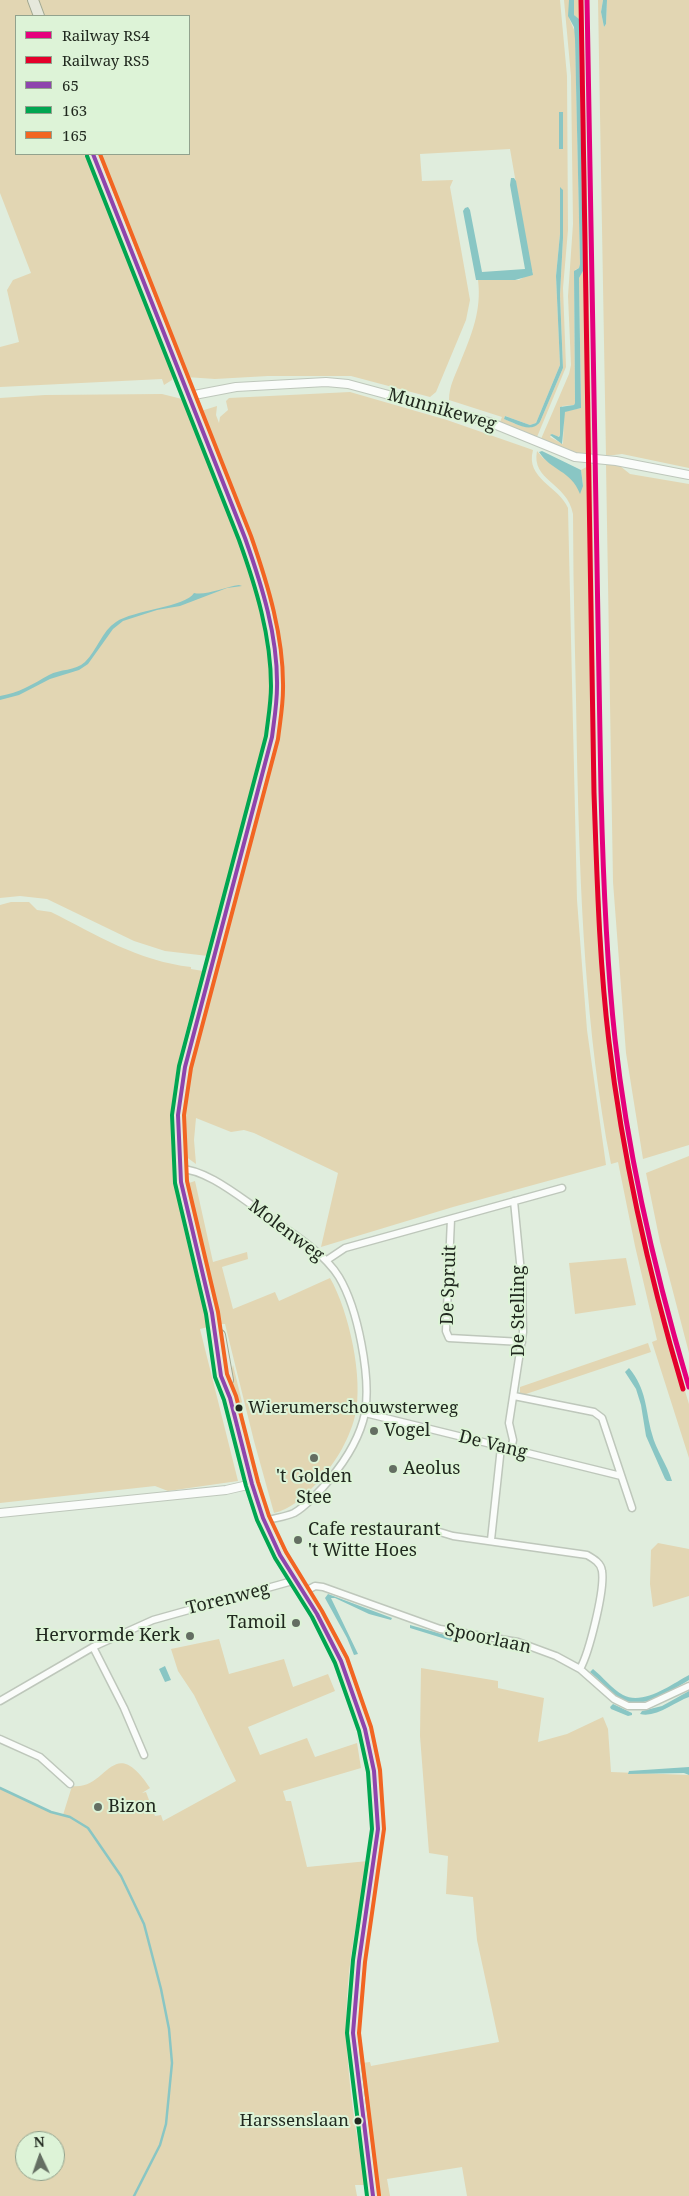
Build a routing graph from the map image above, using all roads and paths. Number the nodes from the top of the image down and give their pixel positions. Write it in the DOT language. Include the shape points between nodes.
graph roads {
  1 [pos="33,0"];
  2 [pos="39,15"];
  3 [pos="93,155"];
  4 [pos="189,396"];
  5 [pos="689,476"];
  6 [pos="179,1169"];
  7 [pos="562,1188"];
  8 [pos="514,1201"];
  9 [pos="451,1219"];
  10 [pos="327,1260"];
  11 [pos="522,1342"];
  12 [pos="514,1396"];
  13 [pos="365,1413"];
  14 [pos="501,1447"];
  15 [pos="511,1450"];
  16 [pos="621,1476"];
  17 [pos="252,1484"];
  18 [pos="632,1508"];
  19 [pos="0,1513"];
  20 [pos="265,1521"];
  21 [pos="433,1530"];
  22 [pos="491,1540"];
  23 [pos="296,1580"];
  24 [pos="304,1592"];
  25 [pos="93,1647"];
  26 [pos="580,1669"];
  27 [pos="689,1686"];
  28 [pos="0,1701"];
  29 [pos="0,1739"];
  30 [pos="144,1755"];
  31 [pos="70,1784"];
  32 [pos="373,2196"];
  1 -- 2 [label="main road"];
  3 -- 4 [label="main road"];
  4 -- 5 [label="street, Munnikeweg" via="236,387 326,382 348,384 489,422 575,457 616,461"];
  4 -- 6 [label="main road" via="258,572 268,612 277,682 272,737 262,779 185,1067 178,1114"];
  6 -- 10 [label="street, Molenweg" via="197,1172 232,1191"];
  6 -- 17 [label="main road" via="212,1313 224,1348 230,1398"];
  7 -- 8 [label="street"];
  8 -- 9 [label="street"];
  8 -- 11 [label="street, De Stelling" via="522,1283"];
  9 -- 10 [label="street" via="345,1248"];
  9 -- 11 [label="street, De Spruit" via="446,1331 449,1338"];
  10 -- 13 [label="street, Molenweg" via="351,1301 360,1336 366,1384"];
  11 -- 12 [label="street, De Stelling"];
  12 -- 15 [label="street, De Stelling" via="509,1423 513,1440"];
  12 -- 16 [label="street" via="594,1412 602,1418"];
  13 -- 14 [label="street, De Vang"];
  13 -- 20 [label="street, Molenweg" via="352,1446 323,1488 294,1512"];
  14 -- 15 [label="street, De Vang"];
  14 -- 22 [label="street"];
  15 -- 16 [label="street, De Vang"];
  16 -- 18 [label="street"];
  17 -- 19 [label="street" via="226,1490"];
  17 -- 20 [label="main road"];
  20 -- 23 [label="main road" via="280,1555"];
  21 -- 22 [label="street" via="452,1536"];
  22 -- 26 [label="street" via="587,1554 597,1561 602,1571 599,1604 586,1658"];
  23 -- 24 [label="main road"];
  23 -- 25 [label="street, Torenweg" via="159,1617"];
  24 -- 26 [label="street, Spoorlaan" via="315,1586 323,1587 440,1630 518,1642"];
  24 -- 32 [label="main road" via="332,1641 347,1676 365,1729 374,1771 378,1829 359,1961 354,2033 354,2060"];
  25 -- 28 [label="street, Torenweg"];
  25 -- 30 [label="street"];
  26 -- 27 [label="street, Spoorlaan" via="614,1699 628,1706 646,1706"];
  29 -- 31 [label="street" via="40,1757"];
}
